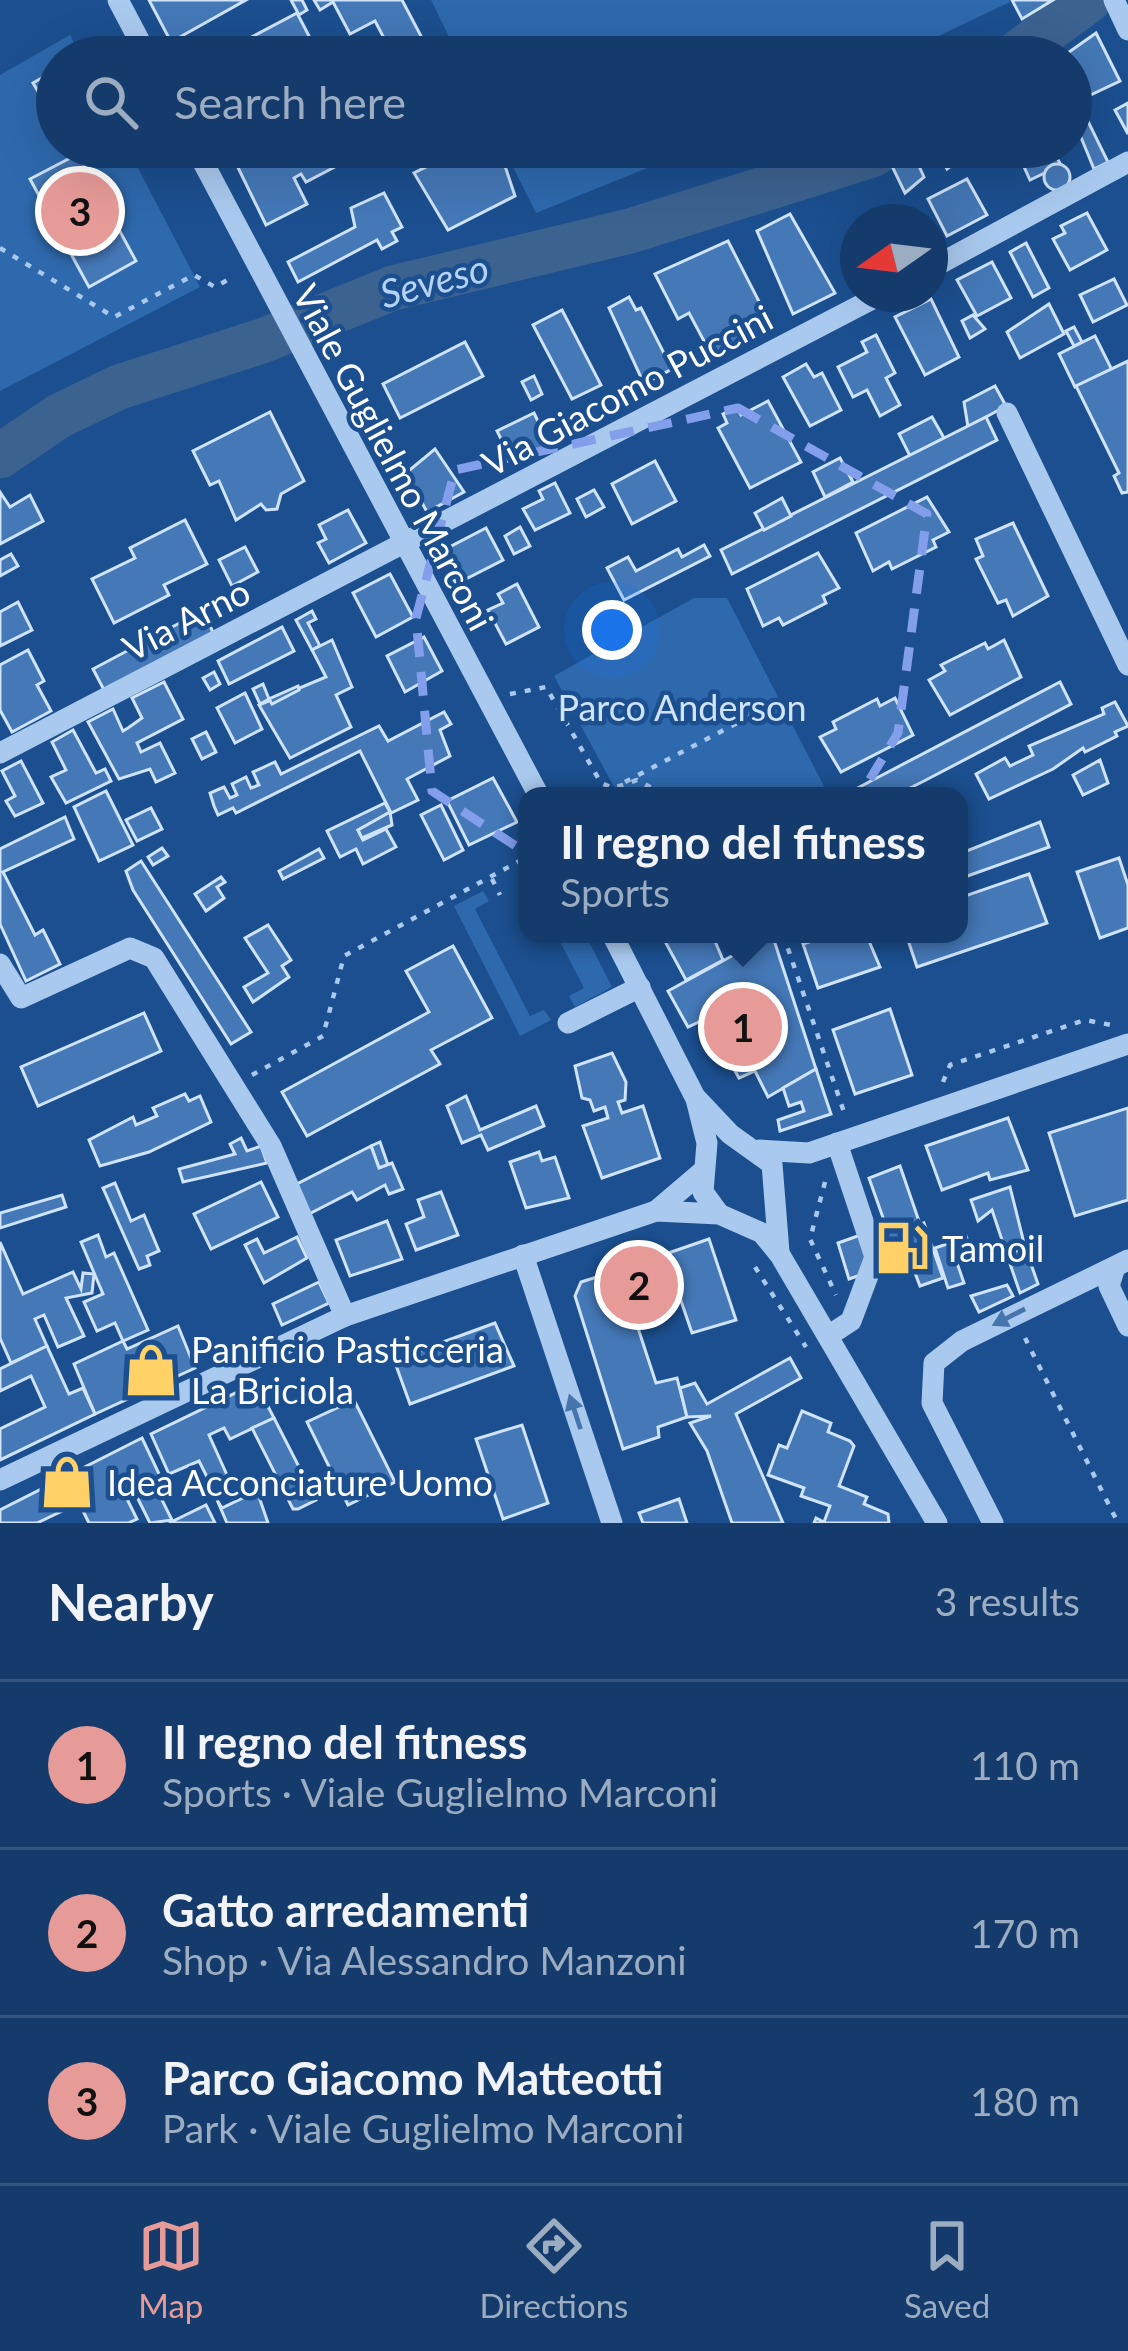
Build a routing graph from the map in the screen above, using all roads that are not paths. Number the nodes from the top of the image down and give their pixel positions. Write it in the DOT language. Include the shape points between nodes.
graph roads {
  1 [pos="118,0"];
  2 [pos="1114,1"];
  3 [pos="1128,30"];
  4 [pos="137,36"];
  5 [pos="1128,162"];
  6 [pos="206,168"];
  7 [pos="948,259"];
  8 [pos="848,312"];
  9 [pos="1007,413"];
  10 [pos="403,544"];
  11 [pos="1128,664"];
  12 [pos="0,753"];
  13 [pos="534,787"];
  14 [pos="617,943"];
  15 [pos="0,964"];
  16 [pos="640,987"];
  17 [pos="10,998"];
  18 [pos="568,1024"];
  19 [pos="1128,1043"];
  20 [pos="697,1099"];
  21 [pos="823,1142"];
  22 [pos="751,1147"];
  23 [pos="705,1167"];
  24 [pos="774,1193"];
  25 [pos="656,1211"];
  26 [pos="727,1216"];
  27 [pos="523,1255"];
  28 [pos="780,1255"];
  29 [pos="1121,1264"];
  30 [pos="344,1316"];
  31 [pos="1128,1326"];
  32 [pos="828,1336"];
  33 [pos="0,1480"];
  34 [pos="612,1523"];
  35 [pos="937,1523"];
  36 [pos="993,1523"];
  1 -- 4 [label="street"];
  2 -- 3 [label="street"];
  5 -- 7 [label="street"];
  6 -- 10 [label="street, Viale Guglielmo Marconi"];
  8 -- 10 [label="street, Via Giacomo Puccini"];
  9 -- 11 [label="street"];
  10 -- 12 [label="street, Via Arno"];
  10 -- 13 [label="street, Viale Guglielmo Marconi"];
  14 -- 16 [label="street"];
  15 -- 17 [label="street"];
  16 -- 18 [label="street"];
  16 -- 20 [label="street"];
  17 -- 30 [label="street" via="130,948 154,958 271,1146"];
  19 -- 21 [label="street"];
  20 -- 22 [label="street"];
  20 -- 23 [label="street"];
  21 -- 22 [label="street"];
  21 -- 24 [label="street"];
  21 -- 32 [label="street" via="874,1257 851,1321"];
  22 -- 23 [label="street" via="721,1150"];
  22 -- 24 [label="street" via="772,1164"];
  23 -- 25 [label="street"];
  23 -- 26 [label="street" via="703,1192"];
  24 -- 26 [label="street" via="750,1218"];
  24 -- 28 [label="street"];
  25 -- 26 [label="street"];
  25 -- 27 [label="street"];
  26 -- 28 [label="street" via="763,1233"];
  27 -- 30 [label="street"];
  34 -- 27 [label="street, one-way"];
  28 -- 32 [label="street"];
  29 -- 31 [label="street" via="1109,1286"];
  29 -- 36 [label="street, one-way" via="962,1341 934,1363 932,1403"];
  30 -- 33 [label="street"];
  32 -- 35 [label="street"];
}
